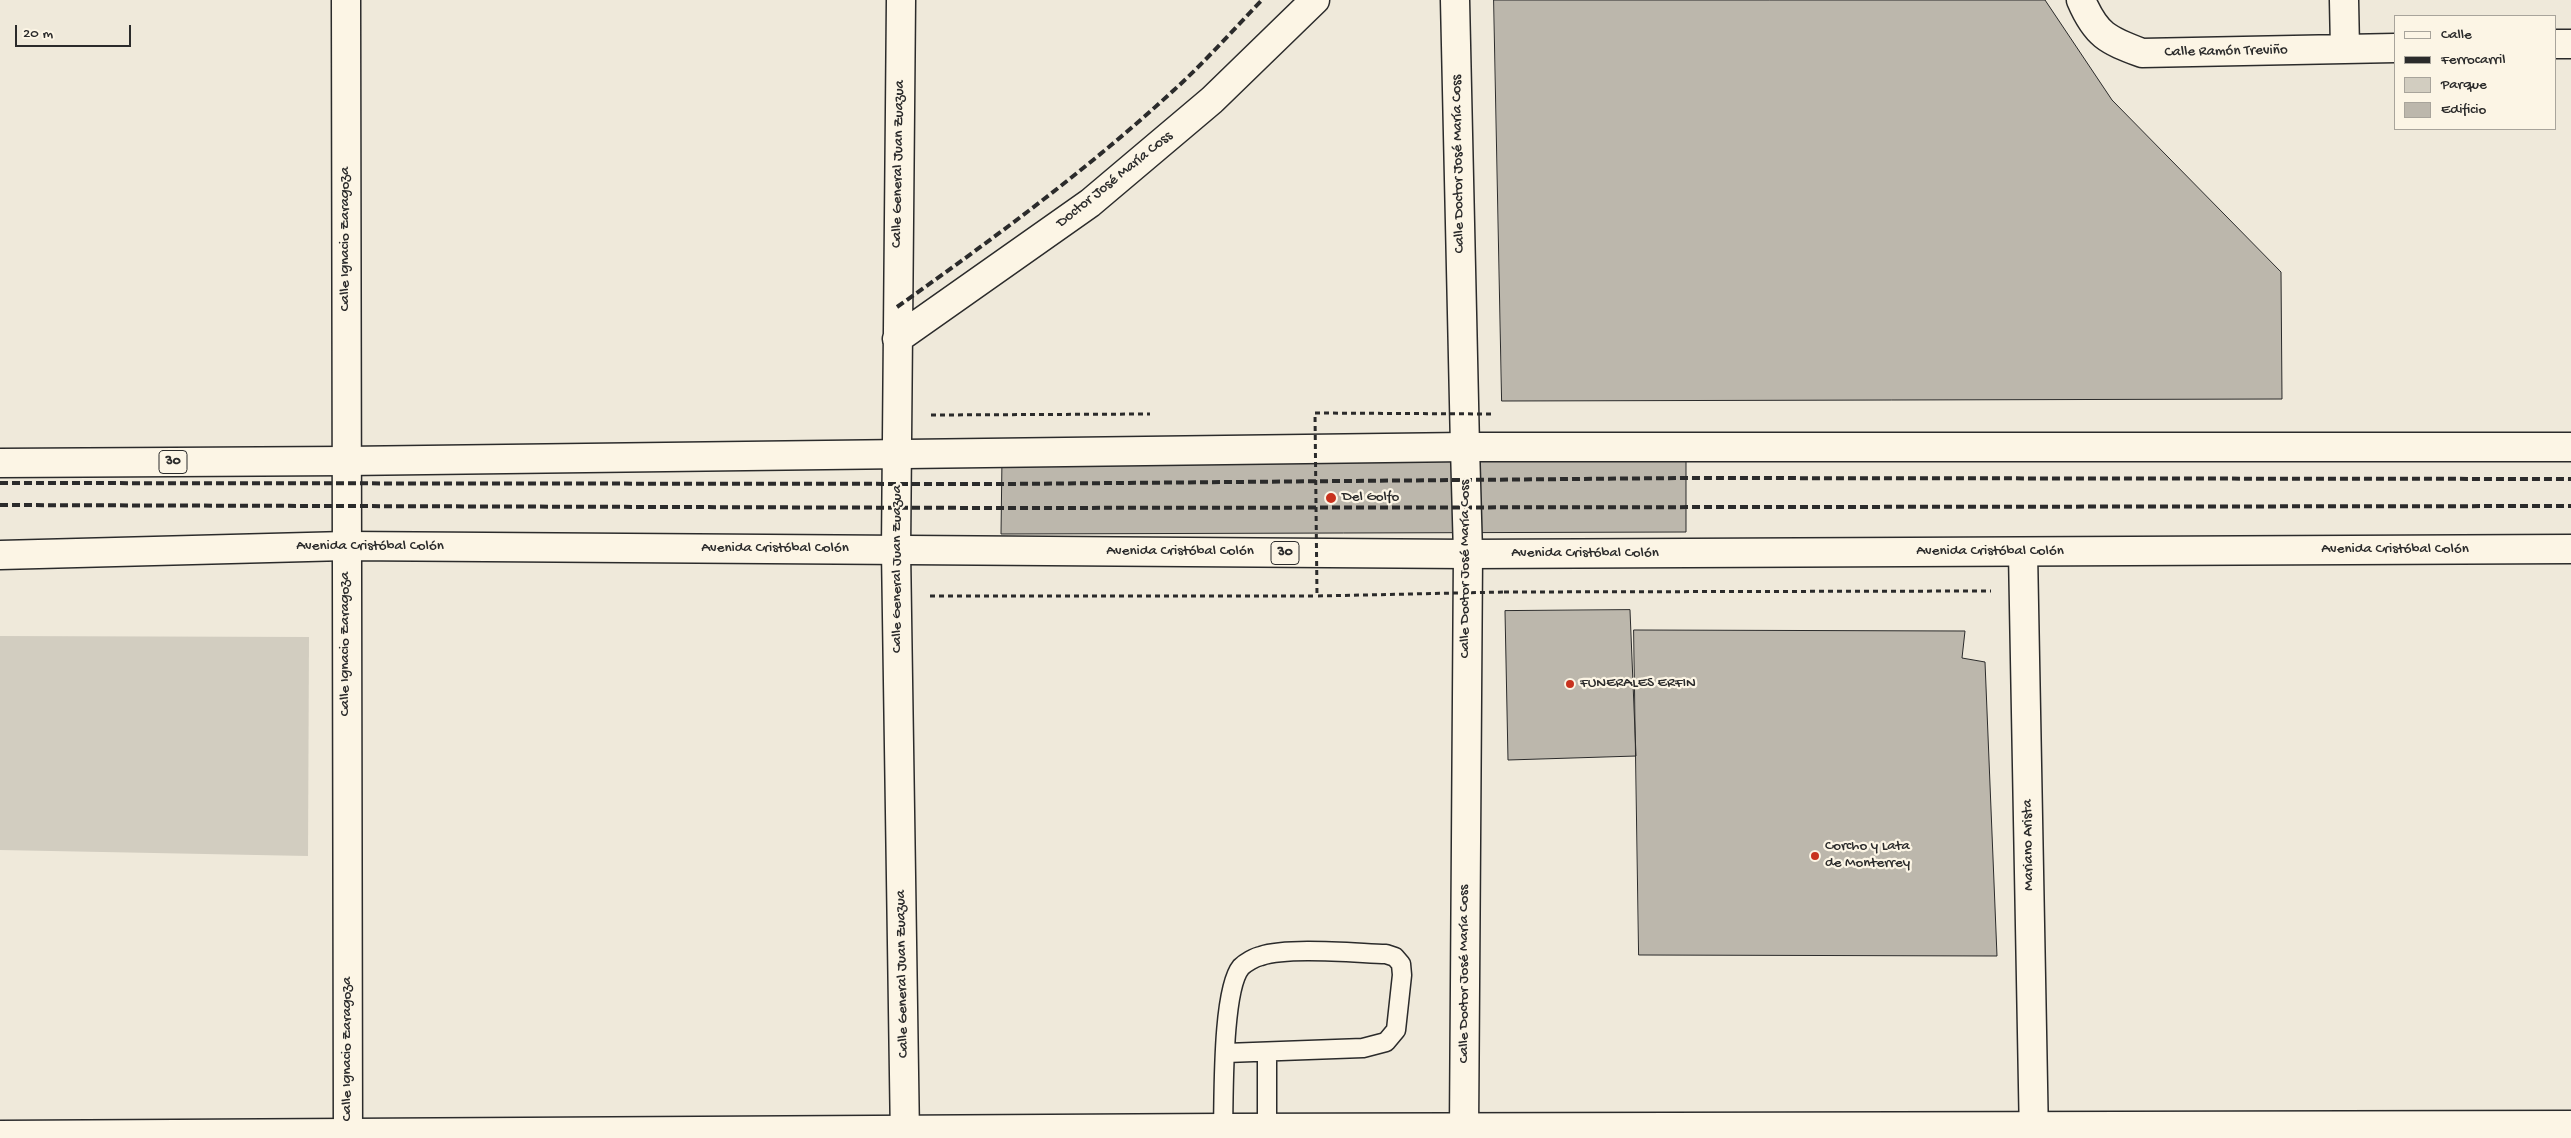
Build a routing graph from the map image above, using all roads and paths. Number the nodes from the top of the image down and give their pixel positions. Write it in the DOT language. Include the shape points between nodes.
graph roads {
  1 [pos="346,0"];
  2 [pos="901,0"];
  3 [pos="1315,0"];
  4 [pos="1455,0"];
  5 [pos="2081,0"];
  6 [pos="2344,0"];
  7 [pos="2556,44"];
  8 [pos="2571,44"];
  9 [pos="2394,48"];
  10 [pos="2345,49"];
  11 [pos="897,338"];
  12 [pos="1156,414"];
  13 [pos="1491,414"];
  14 [pos="898,415"];
  15 [pos="1465,446"];
  16 [pos="2571,447"];
  17 [pos="898,455"];
  18 [pos="346,461"];
  19 [pos="0,463"];
  20 [pos="346,546"];
  21 [pos="2571,549"];
  22 [pos="896,550"];
  23 [pos="2023,552"];
  24 [pos="1468,554"];
  25 [pos="0,555"];
  26 [pos="2024,591"];
  27 [pos="897,596"];
  28 [pos="1317,596"];
  29 [pos="1226,1053"];
  30 [pos="1268,1053"];
  31 [pos="2571,1125"];
  32 [pos="1223,1128"];
  33 [pos="1276,1132"];
  34 [pos="2034,1133"];
  35 [pos="1464,1134"];
  36 [pos="0,1135"];
  37 [pos="905,1135"];
  38 [pos="348,1136"];
  1 -- 18 [label="street, Calle Ignacio Zaragoza"];
  2 -- 11 [label="street, Calle General Juan Zuazua"];
  3 -- 11 [label="street, Doctor José María Coss" via="1212,100 1090,203"];
  4 -- 15 [label="street, Calle Doctor José María Coss"];
  5 -- 10 [label="street, Calle Ramón Treviño" via="2096,30 2116,44 2142,53"];
  6 -- 10 [label="street"];
  7 -- 8 [label="street"];
  9 -- 10 [label="street, Calle Ramón Treviño"];
  11 -- 14 [label="street, Calle General Juan Zuazua"];
  12 -- 14 [label="path"];
  13 -- 28 [label="path, bridge" via="1315,413"];
  14 -- 17 [label="street, Calle General Juan Zuazua"];
  15 -- 16 [label="street, 30"];
  15 -- 17 [label="street, 30"];
  15 -- 24 [label="street, Calle Doctor José María Coss"];
  17 -- 18 [label="street, 30"];
  17 -- 22 [label="street, Calle General Juan Zuazua"];
  18 -- 19 [label="street, 30"];
  18 -- 20 [label="street, Calle Ignacio Zaragoza"];
  20 -- 22 [label="street, Avenida Cristóbal Colón / 30"];
  20 -- 25 [label="street, Avenida Cristóbal Colón / 30"];
  20 -- 38 [label="street, Calle Ignacio Zaragoza"];
  21 -- 23 [label="street, Avenida Cristóbal Colón / 30"];
  22 -- 24 [label="street, Avenida Cristóbal Colón / 30"];
  22 -- 27 [label="street, Calle General Juan Zuazua"];
  23 -- 24 [label="street, Avenida Cristóbal Colón / 30"];
  23 -- 26 [label="street, Mariano Arista"];
  24 -- 35 [label="street, Calle Doctor José María Coss"];
  26 -- 28 [label="path, bridge" via="1590,591"];
  26 -- 34 [label="street, Mariano Arista"];
  27 -- 28 [label="path"];
  27 -- 37 [label="street, Calle General Juan Zuazua"];
  29 -- 30 [label="lane"];
  29 -- 30 [label="lane" via="1232,986 1242,967 1260,956 1280,952 1386,954 1401,964 1396,1030 1386,1042 1363,1048"];
  29 -- 32 [label="lane"];
  30 -- 33 [label="lane"];
  31 -- 34 [label="street"];
  32 -- 33 [label="street"];
  32 -- 37 [label="street"];
  33 -- 35 [label="street"];
  34 -- 35 [label="street"];
  36 -- 38 [label="street"];
  37 -- 38 [label="street"];
}
